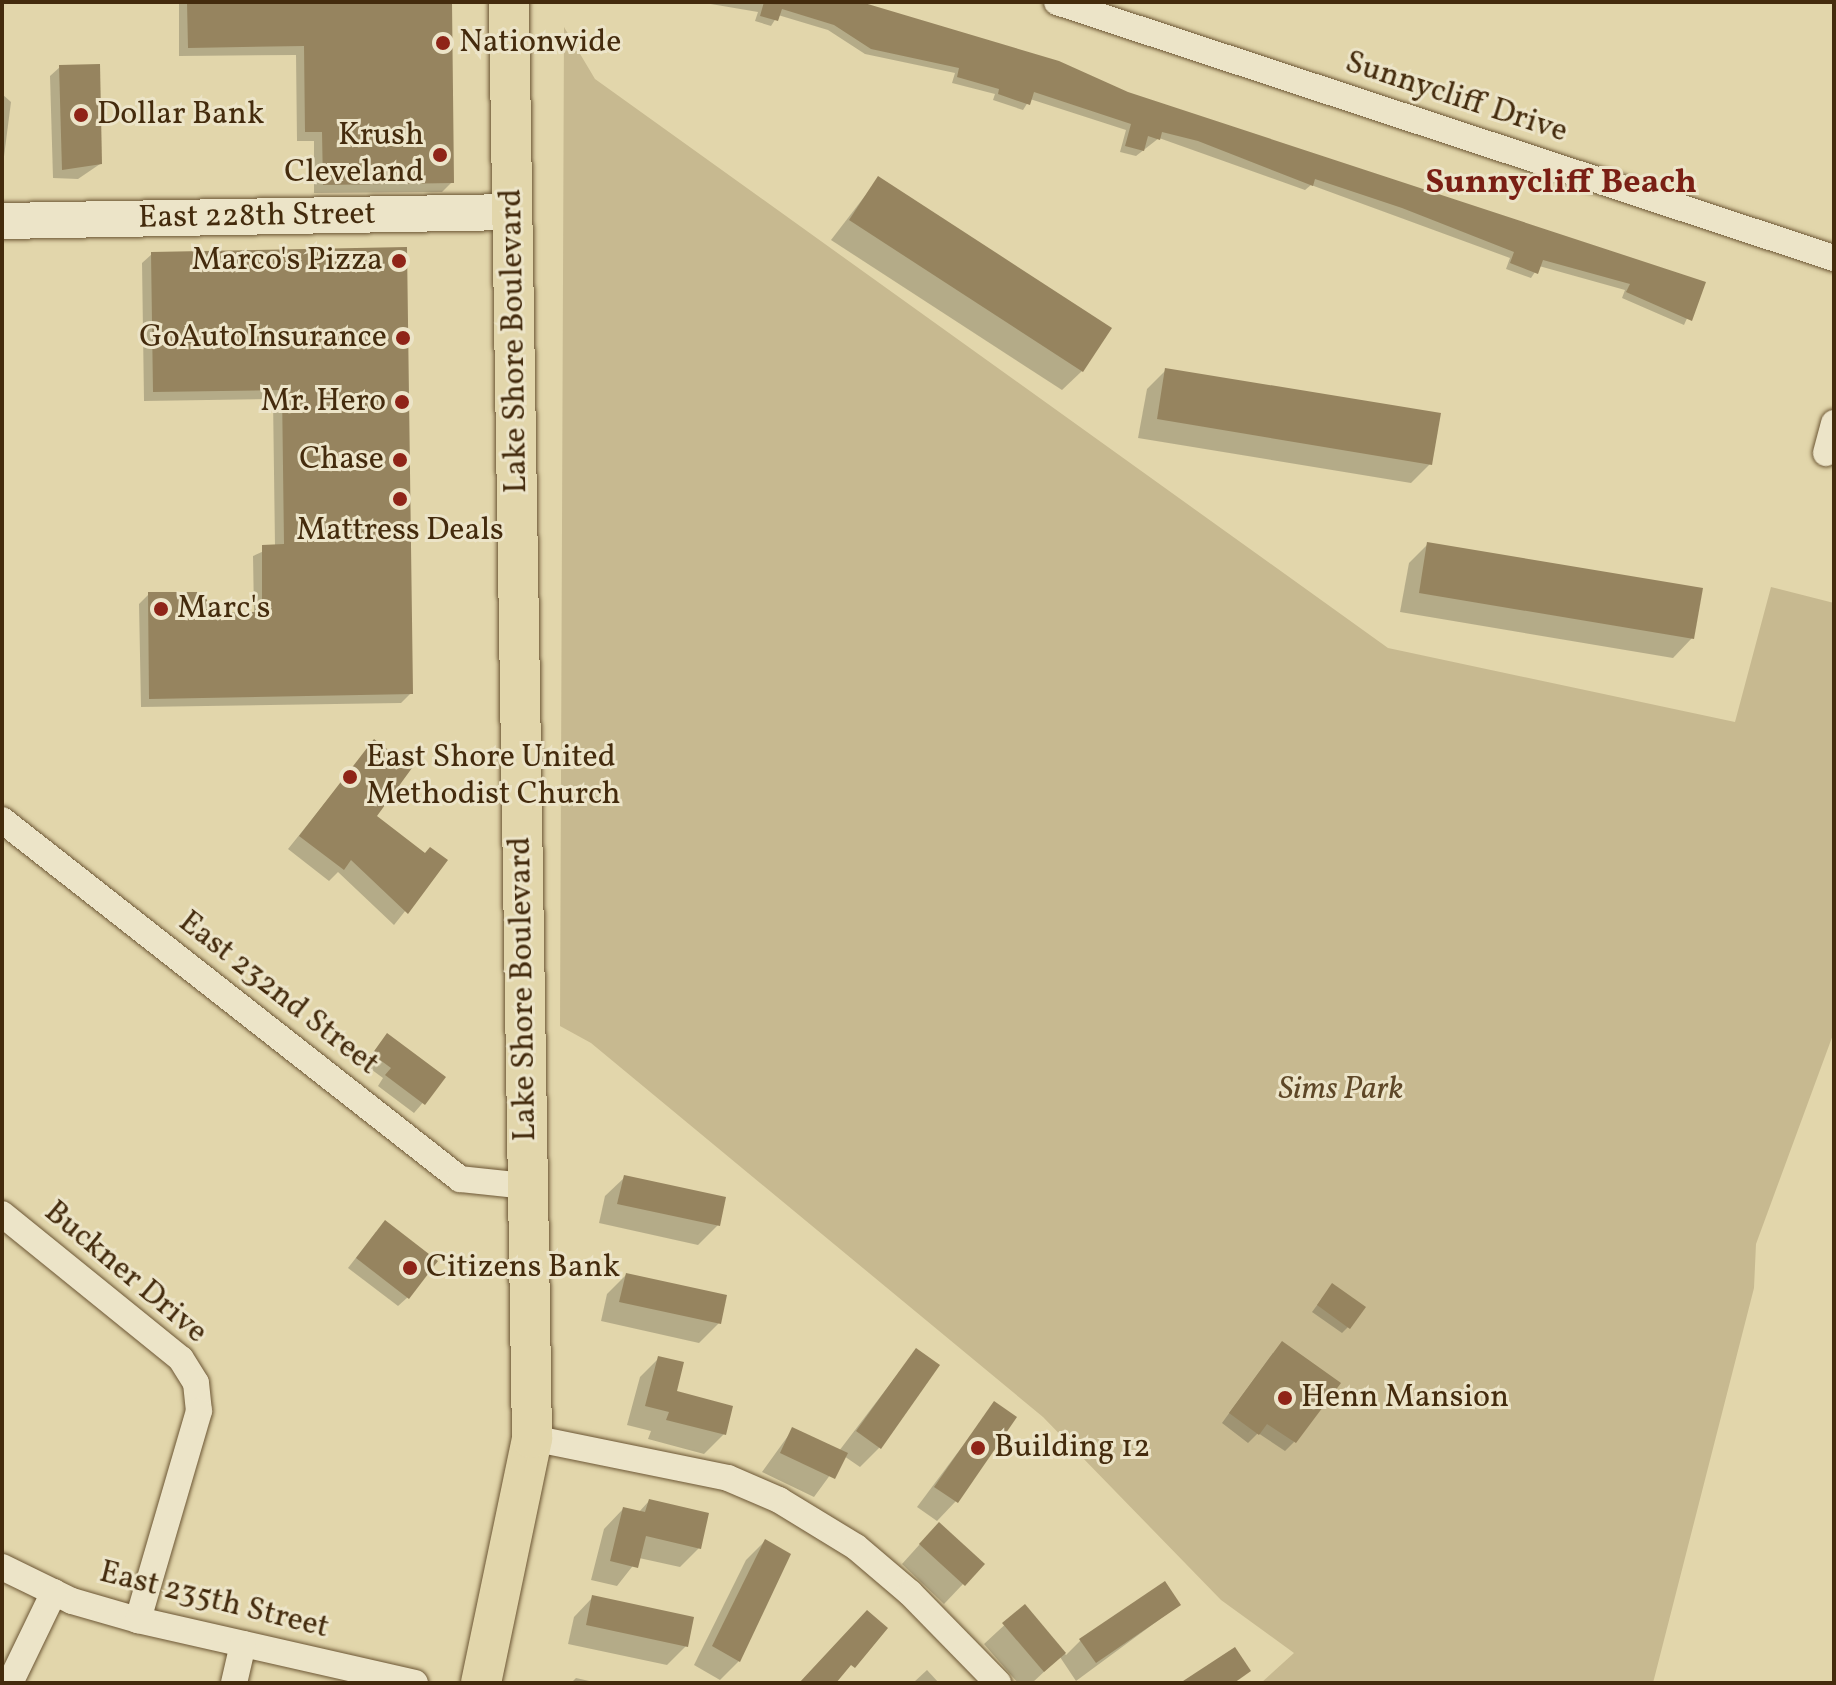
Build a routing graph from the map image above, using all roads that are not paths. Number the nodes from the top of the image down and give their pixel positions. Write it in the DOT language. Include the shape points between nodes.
graph roads {
  1 [pos="509,2"];
  2 [pos="1057,2"];
  3 [pos="513,212"];
  4 [pos="2,221"];
  5 [pos="1834,258"];
  6 [pos="1834,423"];
  7 [pos="1826,453"];
  8 [pos="2,820"];
  9 [pos="526,1186"];
  10 [pos="2,1214"];
  11 [pos="532,1438"];
  12 [pos="2,1567"];
  13 [pos="54,1592"];
  14 [pos="138,1620"];
  15 [pos="243,1644"];
  16 [pos="10,1683"];
  17 [pos="234,1683"];
  18 [pos="415,1683"];
  19 [pos="481,1683"];
  20 [pos="998,1683"];
  1 -- 3 [label="main road, Lake Shore Boulevard"];
  2 -- 5 [label="street, Sunnycliff Drive"];
  3 -- 4 [label="street, East 228th Street"];
  3 -- 9 [label="main road, Lake Shore Boulevard"];
  6 -- 7 [label="street"];
  8 -- 9 [label="street, East 232nd Street" via="460,1179"];
  9 -- 11 [label="main road, Lake Shore Boulevard"];
  10 -- 14 [label="street, Buckner Drive" via="181,1359 196,1383 199,1411"];
  11 -- 19 [label="main road, Lake Shore Boulevard"];
  11 -- 20 [label="street" via="728,1478 779,1500 888,1574"];
  12 -- 13 [label="street, East 235th Street"];
  13 -- 14 [label="street, East 235th Street"];
  13 -- 16 [label="street"];
  14 -- 15 [label="street, East 235th Street"];
  15 -- 17 [label="street"];
  15 -- 18 [label="street, East 235th Street"];
}
